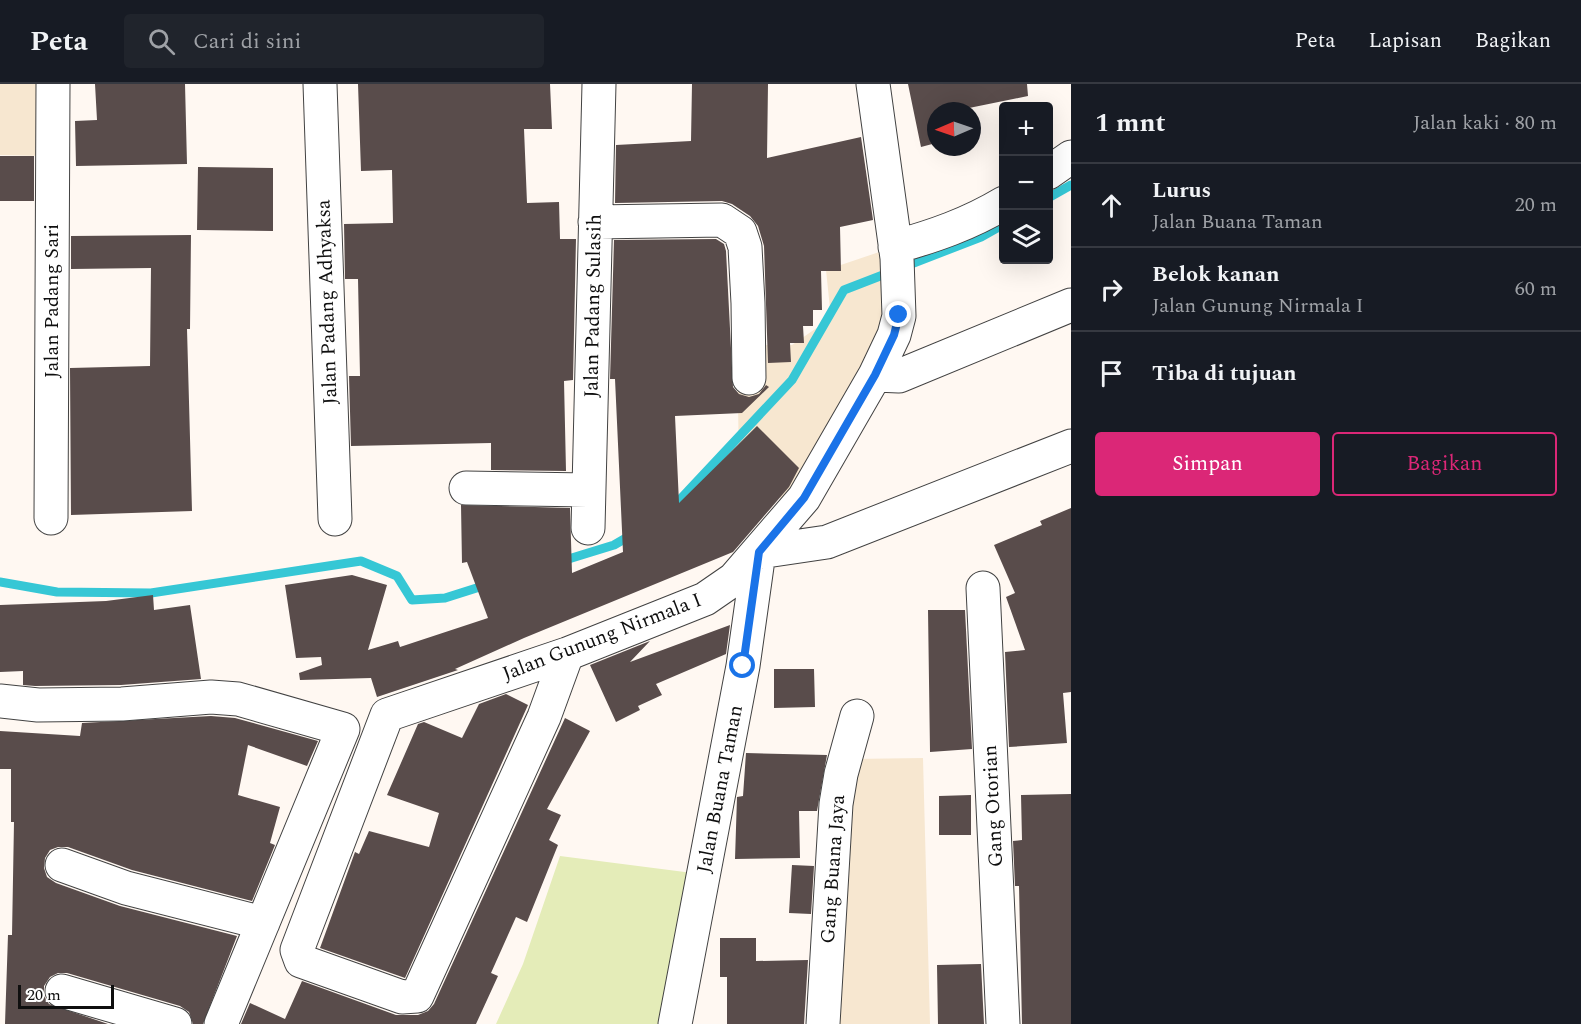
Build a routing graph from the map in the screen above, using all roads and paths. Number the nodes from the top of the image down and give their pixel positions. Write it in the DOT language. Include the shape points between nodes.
graph roads {
  1 [pos="53,84"];
  2 [pos="320,84"];
  3 [pos="598,84"];
  4 [pos="873,84"];
  5 [pos="1071,157"];
  6 [pos="1053,170"];
  7 [pos="999,206"];
  8 [pos="595,222"];
  9 [pos="896,252"];
  10 [pos="1071,305"];
  11 [pos="875,375"];
  12 [pos="749,378"];
  13 [pos="1071,446"];
  14 [pos="466,488"];
  15 [pos="588,490"];
  16 [pos="51,518"];
  17 [pos="335,519"];
  18 [pos="588,528"];
  19 [pos="759,552"];
  20 [pos="983,588"];
  21 [pos="567,654"];
  22 [pos="0,702"];
  23 [pos="857,716"];
  24 [pos="62,865"];
  25 [pos="263,923"];
  26 [pos="62,991"];
  27 [pos="175,1024"];
  28 [pos="221,1024"];
  29 [pos="675,1024"];
  30 [pos="823,1024"];
  31 [pos="1003,1024"];
  1 -- 16 [label="street, Jalan Padang Sari"];
  2 -- 17 [label="street, Jalan Padang Adhyaksa"];
  3 -- 8 [label="street, Jalan Padang Sulasih"];
  4 -- 9 [label="street, Jalan Gunung Nirmala I"];
  5 -- 6 [label="street"];
  7 -- 9 [label="street"];
  8 -- 12 [label="street" via="722,220 740,232 745,247"];
  8 -- 15 [label="street, Jalan Padang Sulasih"];
  9 -- 11 [label="street, Jalan Gunung Nirmala I" via="899,315"];
  10 -- 11 [label="street" via="899,376"];
  11 -- 19 [label="street, Jalan Gunung Nirmala I" via="804,498"];
  13 -- 19 [label="street" via="827,542"];
  14 -- 15 [label="street"];
  15 -- 18 [label="street, Jalan Padang Sulasih"];
  19 -- 21 [label="street, Jalan Gunung Nirmala I" via="734,579 705,599"];
  19 -- 29 [label="street, Jalan Buana Taman" via="743,666"];
  20 -- 31 [label="street, Gang Otorian"];
  21 -- 21 [label="street, Jalan Gunung Nirmala I" via="387,715 297,950 301,961 402,997 417,996 544,717"];
  22 -- 25 [label="street" via="98,704 238,699 343,729"];
  23 -- 30 [label="street, Gang Buana Jaya" via="836,804"];
  24 -- 25 [label="street" via="126,888"];
  25 -- 28 [label="street"];
  26 -- 27 [label="street"];
}
